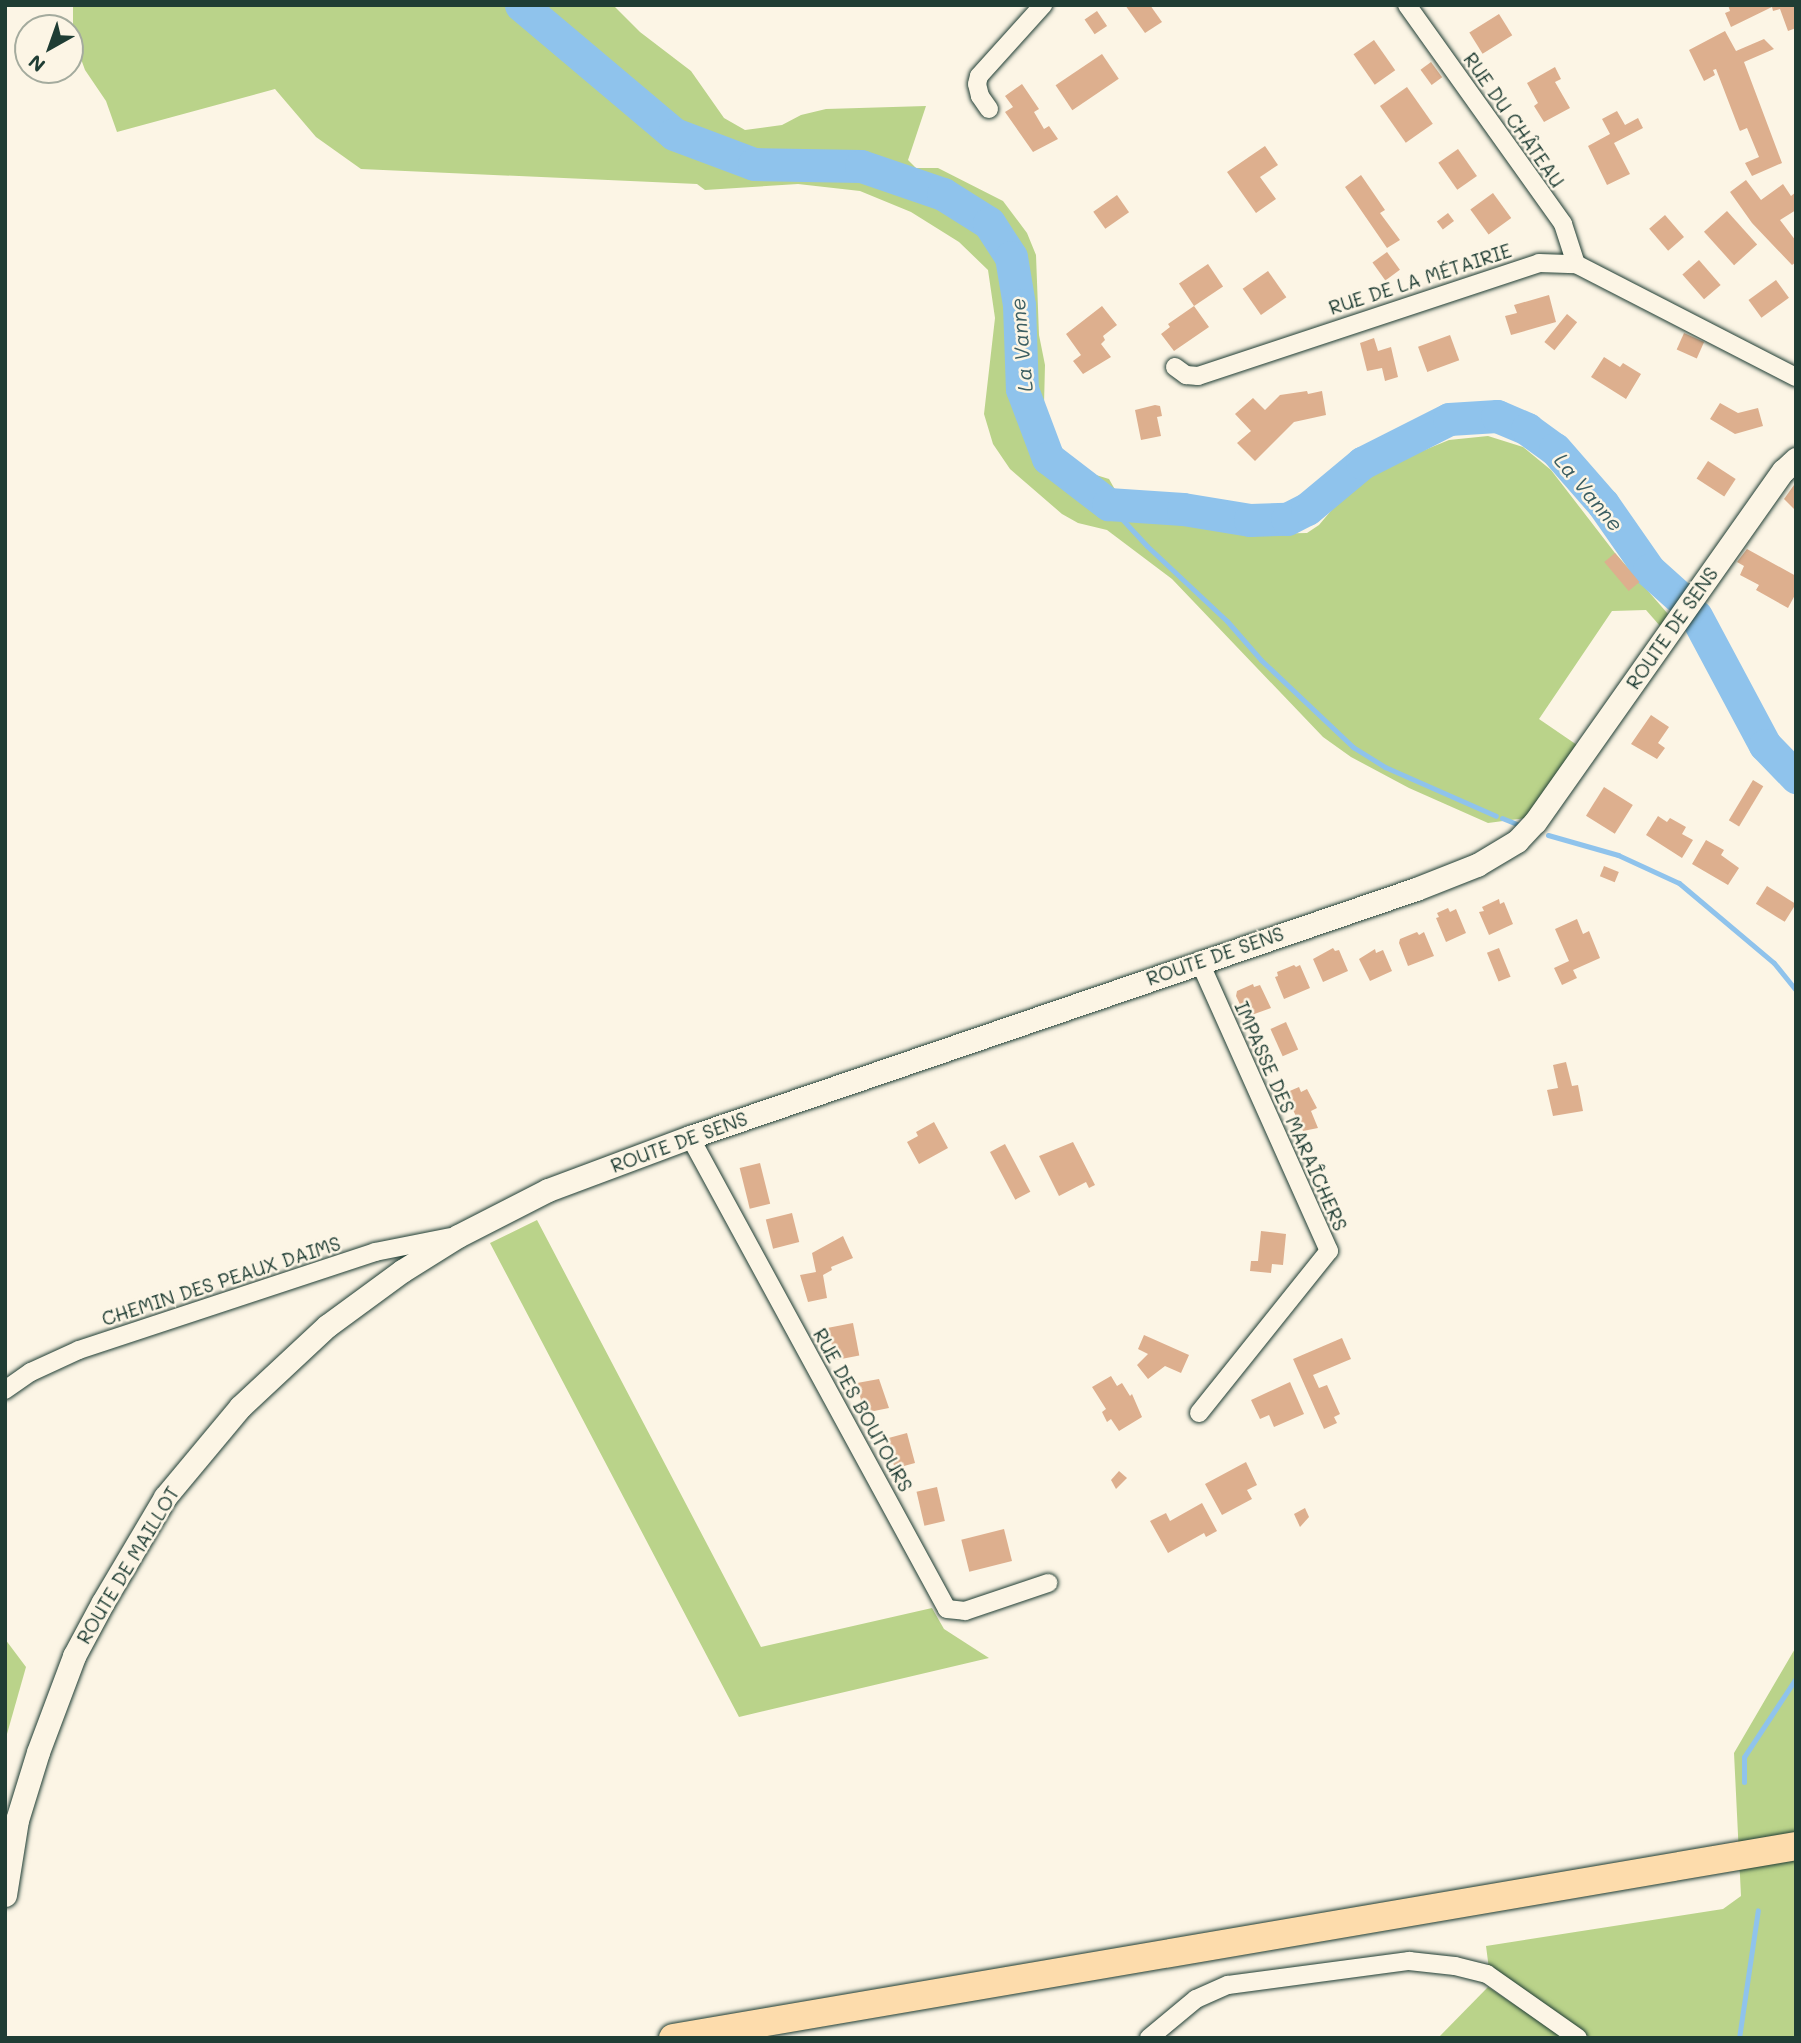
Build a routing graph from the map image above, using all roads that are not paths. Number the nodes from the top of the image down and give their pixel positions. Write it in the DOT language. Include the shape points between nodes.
graph roads {
  1 [pos="1043,5"];
  2 [pos="1407,5"];
  3 [pos="989,108"];
  4 [pos="1576,264"];
  5 [pos="1175,367"];
  6 [pos="1793,368"];
  7 [pos="1796,459"];
  8 [pos="1199,961"];
  9 [pos="690,1137"];
  10 [pos="462,1233"];
  11 [pos="5,1390"];
  12 [pos="1199,1413"];
  13 [pos="1048,1583"];
  14 [pos="1796,1846"];
  15 [pos="5,1895"];
  16 [pos="673,2038"];
  17 [pos="1149,2038"];
  18 [pos="1578,2038"];
  1 -- 3 [label="street" via="979,76 980,96"];
  2 -- 4 [label="street, RUE DU CHÂTEAU" via="1563,225"];
  4 -- 5 [label="street, RUE DE LA MÉTAIRIE" via="1539,263 1510,270 1198,376"];
  4 -- 6 [label="street, RUE DE LA MÉTAIRIE"];
  7 -- 8 [label="street, ROUTE DE SENS" via="1517,841 1477,865 1416,889"];
  8 -- 9 [label="street, ROUTE DE SENS"];
  8 -- 12 [label="street, IMPASSE DES MARAÎCHERS" via="1329,1251"];
  9 -- 10 [label="street, ROUTE DE SENS" via="548,1190"];
  9 -- 13 [label="street, RUE DES BOUTOURS" via="947,1609 965,1611"];
  10 -- 11 [label="street, CHEMIN DES PEAUX DAIMS" via="375,1252 79,1350"];
  10 -- 15 [label="street, ROUTE DE MAILLOT" via="327,1326 240,1407 165,1497 74,1656 17,1821"];
  14 -- 16 [label="main road"];
  17 -- 18 [label="street" via="1196,1999 1228,1985 1409,1961 1487,1974"];
}
